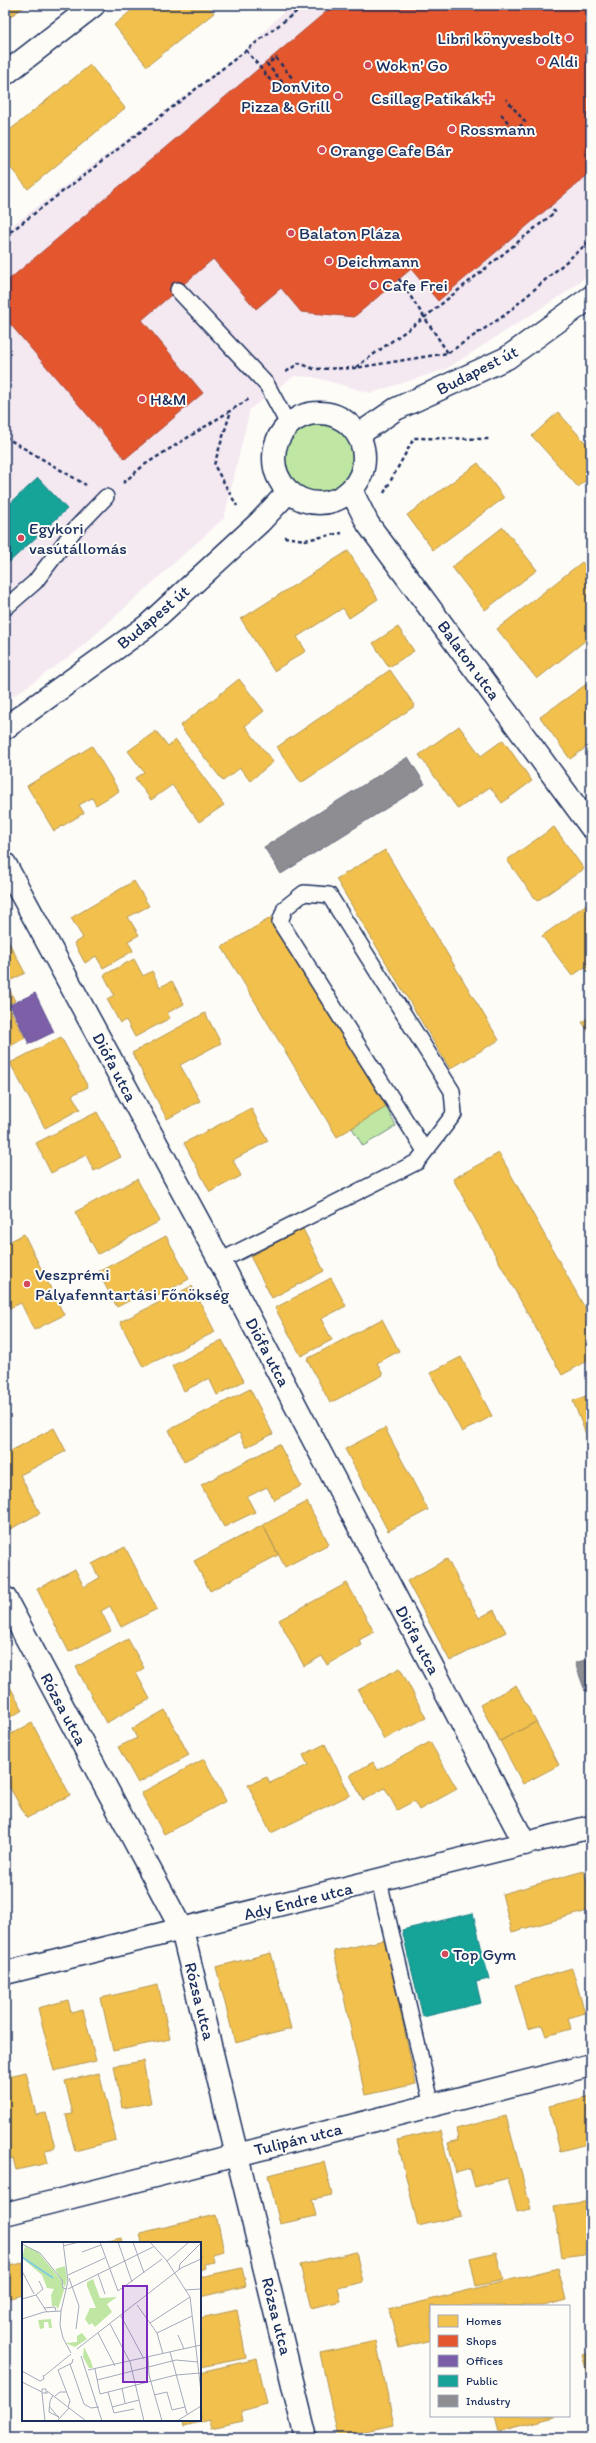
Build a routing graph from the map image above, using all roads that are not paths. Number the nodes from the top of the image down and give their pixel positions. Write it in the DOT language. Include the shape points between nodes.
graph roads {
  1 [pos="94,5"];
  2 [pos="5,74"];
  3 [pos="178,290"];
  4 [pos="591,297"];
  5 [pos="288,424"];
  6 [pos="358,434"];
  7 [pos="351,490"];
  8 [pos="288,492"];
  9 [pos="106,497"];
  10 [pos="5,608"];
  11 [pos="5,728"];
  12 [pos="591,827"];
  13 [pos="5,864"];
  14 [pos="425,1151"];
  15 [pos="220,1261"];
  16 [pos="5,1598"];
  17 [pos="591,1827"];
  18 [pos="525,1844"];
  19 [pos="379,1881"];
  20 [pos="182,1930"];
  21 [pos="5,1974"];
  22 [pos="591,2065"];
  23 [pos="432,2106"];
  24 [pos="238,2155"];
  25 [pos="5,2214"];
  26 [pos="306,2438"];
  1 -- 2 [label="street"];
  3 -- 5 [label="lane" via="267,386"];
  4 -- 6 [label="street, Budapest út" via="507,358 396,409"];
  5 -- 6 [label="street" via="302,416 317,413 333,415 347,422"];
  5 -- 8 [label="street" via="277,440 273,458 277,476"];
  6 -- 7 [label="street" via="364,464 360,478"];
  7 -- 8 [label="street" via="333,501 313,503"];
  7 -- 12 [label="street, Balaton utca" via="368,524"];
  8 -- 11 [label="street, Budapest út" via="260,522 148,626"];
  9 -- 10 [label="lane" via="75,529 35,582"];
  13 -- 15 [label="street, Diófa utca"];
  14 -- 14 [label="lane" via="454,1114 452,1091 329,895 304,893 285,908 280,922"];
  14 -- 15 [label="lane" via="417,1162"];
  15 -- 18 [label="street, Diófa utca"];
  16 -- 20 [label="street, Rózsa utca"];
  17 -- 18 [label="street, Ady Endre utca"];
  18 -- 19 [label="street, Ady Endre utca"];
  19 -- 20 [label="street, Ady Endre utca"];
  19 -- 23 [label="lane"];
  20 -- 21 [label="street, Ady Endre utca"];
  20 -- 24 [label="street, Rózsa utca"];
  22 -- 23 [label="street, Tulipán utca"];
  23 -- 24 [label="street, Tulipán utca"];
  24 -- 25 [label="street, Tulipán utca"];
  24 -- 26 [label="street, Rózsa utca"];
}
